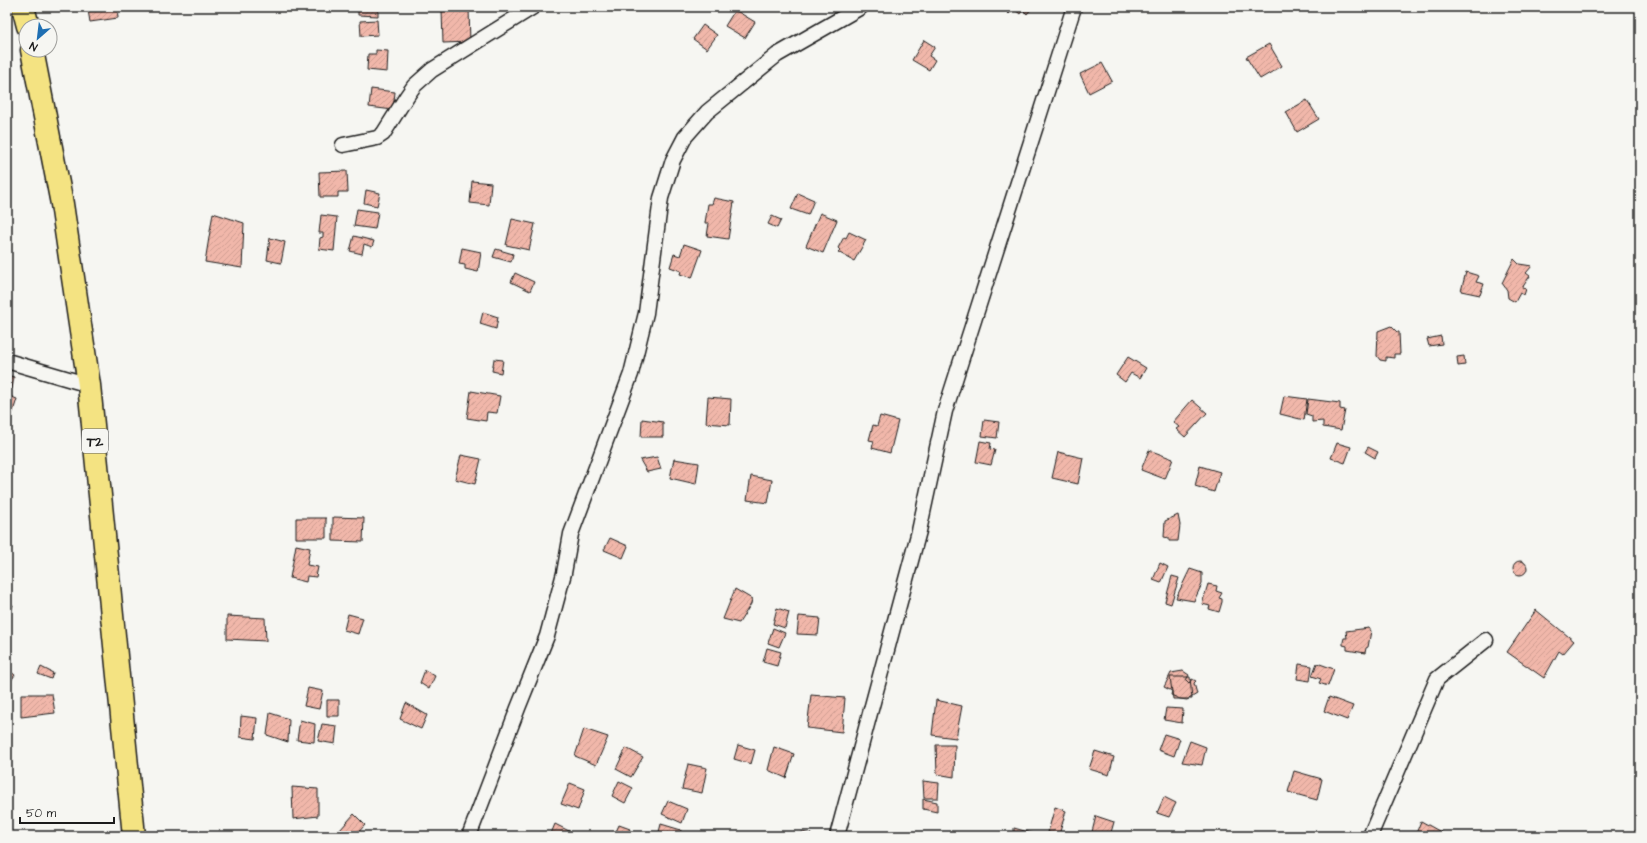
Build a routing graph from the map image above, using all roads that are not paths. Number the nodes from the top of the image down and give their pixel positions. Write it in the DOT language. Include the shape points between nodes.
graph roads {
  1 [pos="23,7"];
  2 [pos="534,7"];
  3 [pos="861,7"];
  4 [pos="1074,7"];
  5 [pos="26,18"];
  6 [pos="34,58"];
  7 [pos="343,145"];
  8 [pos="7,361"];
  9 [pos="89,384"];
  10 [pos="1486,640"];
  11 [pos="134,836"];
  12 [pos="469,836"];
  13 [pos="837,836"];
  14 [pos="1370,836"];
  1 -- 5 [label="highway"];
  2 -- 7 [label="street" via="432,70 414,86 384,134 377,138"];
  3 -- 12 [label="street" via="777,55 707,112 685,137 673,160 661,198 646,313 631,374 571,534 548,636"];
  4 -- 13 [label="street" via="945,411 919,532"];
  6 -- 9 [label="highway, T2" via="62,204"];
  8 -- 9 [label="street"];
  9 -- 11 [label="highway, T2"];
  10 -- 14 [label="street" via="1438,679"];
}
